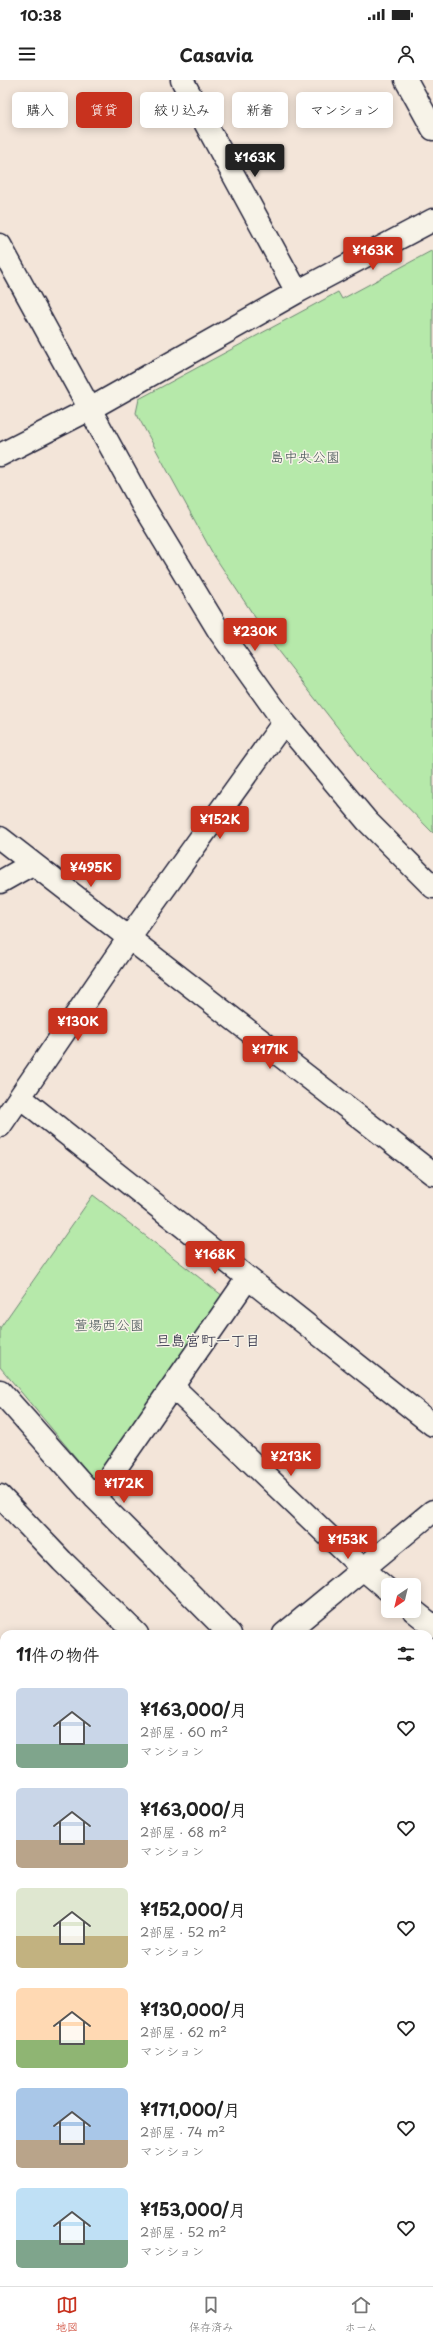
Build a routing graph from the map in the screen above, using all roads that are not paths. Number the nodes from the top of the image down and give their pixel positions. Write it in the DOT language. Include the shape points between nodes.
graph roads {
  1 [pos="182,80"];
  2 [pos="406,80"];
  3 [pos="433,129"];
  4 [pos="433,220"];
  5 [pos="0,246"];
  6 [pos="297,292"];
  7 [pos="90,409"];
  8 [pos="0,455"];
  9 [pos="284,722"];
  10 [pos="0,838"];
  11 [pos="32,864"];
  12 [pos="0,882"];
  13 [pos="433,887"];
  14 [pos="128,939"];
  15 [pos="20,1096"];
  16 [pos="0,1126"];
  17 [pos="433,1174"];
  18 [pos="247,1279"];
  19 [pos="173,1388"];
  20 [pos="0,1390"];
  21 [pos="433,1426"];
  22 [pos="0,1496"];
  23 [pos="95,1498"];
  24 [pos="433,1511"];
  25 [pos="363,1569"];
  26 [pos="381,1584"];
  27 [pos="421,1617"];
  28 [pos="433,1626"];
  29 [pos="133,1630"];
  30 [pos="226,1630"];
  31 [pos="289,1630"];
  1 -- 6 [label="street"];
  2 -- 3 [label="street"];
  4 -- 6 [label="street"];
  5 -- 7 [label="street"];
  6 -- 7 [label="street"];
  7 -- 8 [label="street"];
  7 -- 9 [label="street" via="142,504 219,631"];
  9 -- 13 [label="street" via="367,821"];
  9 -- 14 [label="street"];
  10 -- 11 [label="street"];
  11 -- 12 [label="street"];
  11 -- 14 [label="street"];
  14 -- 15 [label="street"];
  14 -- 17 [label="street"];
  15 -- 16 [label="street"];
  15 -- 18 [label="street"];
  18 -- 19 [label="street"];
  18 -- 21 [label="street"];
  19 -- 23 [label="street"];
  19 -- 25 [label="street"];
  20 -- 23 [label="street"];
  22 -- 29 [label="street"];
  23 -- 30 [label="street"];
  24 -- 25 [label="street"];
  25 -- 26 [label="street"];
  25 -- 31 [label="street"];
  27 -- 28 [label="street"];
}
